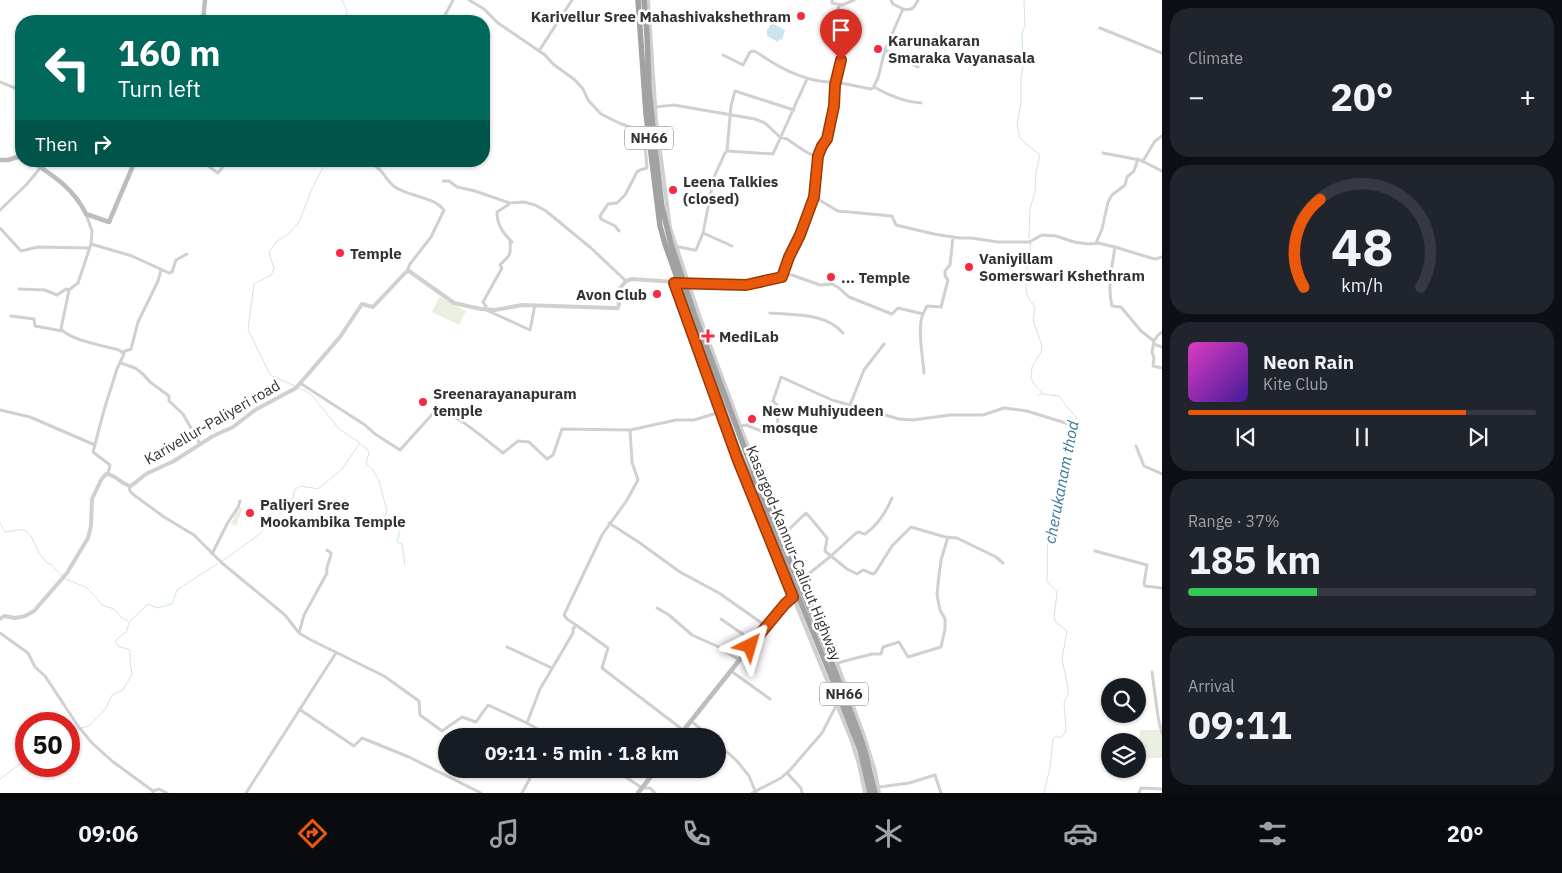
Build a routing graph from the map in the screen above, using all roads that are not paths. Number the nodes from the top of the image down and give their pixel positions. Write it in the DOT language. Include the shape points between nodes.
graph roads {
  1 [pos="205,0"];
  2 [pos="453,0"];
  3 [pos="469,0"];
  4 [pos="572,0"];
  5 [pos="638,0"];
  6 [pos="644,0"];
  7 [pos="648,0"];
  8 [pos="832,0"];
  9 [pos="854,0"];
  10 [pos="892,0"];
  11 [pos="918,0"];
  12 [pos="839,4"];
  13 [pos="903,9"];
  14 [pos="204,15"];
  15 [pos="445,15"];
  16 [pos="1100,28"];
  17 [pos="885,50"];
  18 [pos="539,51"];
  19 [pos="1162,53"];
  20 [pos="723,55"];
  21 [pos="918,67"];
  22 [pos="807,79"];
  23 [pos="0,82"];
  24 [pos="836,82"];
  25 [pos="874,87"];
  26 [pos="15,88"];
  27 [pos="921,103"];
  28 [pos="655,107"];
  29 [pos="794,110"];
  30 [pos="731,115"];
  31 [pos="655,123"];
  32 [pos="646,134"];
  33 [pos="1162,136"];
  34 [pos="780,137"];
  35 [pos="727,151"];
  36 [pos="1103,153"];
  37 [pos="818,156"];
  38 [pos="15,158"];
  39 [pos="1138,159"];
  40 [pos="0,160"];
  41 [pos="1143,161"];
  42 [pos="132,167"];
  43 [pos="210,167"];
  44 [pos="222,167"];
  45 [pos="376,167"];
  46 [pos="41,168"];
  47 [pos="1162,171"];
  48 [pos="443,181"];
  49 [pos="814,197"];
  50 [pos="508,203"];
  51 [pos="0,210"];
  52 [pos="86,214"];
  53 [pos="0,228"];
  54 [pos="619,231"];
  55 [pos="703,233"];
  56 [pos="953,237"];
  57 [pos="1096,243"];
  58 [pos="91,244"];
  59 [pos="732,246"];
  60 [pos="679,247"];
  61 [pos="1115,247"];
  62 [pos="89,248"];
  63 [pos="187,254"];
  64 [pos="1162,257"];
  65 [pos="162,270"];
  66 [pos="407,272"];
  67 [pos="677,272"];
  68 [pos="784,274"];
  69 [pos="626,281"];
  70 [pos="674,283"];
  71 [pos="685,287"];
  72 [pos="20,289"];
  73 [pos="69,290"];
  74 [pos="535,305"];
  75 [pos="484,309"];
  76 [pos="770,313"];
  77 [pos="923,314"];
  78 [pos="11,316"];
  79 [pos="62,331"];
  80 [pos="1162,332"];
  81 [pos="843,334"];
  82 [pos="1154,342"];
  83 [pos="884,344"];
  84 [pos="1162,347"];
  85 [pos="123,352"];
  86 [pos="121,363"];
  87 [pos="1162,368"];
  88 [pos="924,373"];
  89 [pos="300,384"];
  90 [pos="850,405"];
  91 [pos="0,410"];
  92 [pos="720,412"];
  93 [pos="1072,425"];
  94 [pos="740,426"];
  95 [pos="630,430"];
  96 [pos="95,445"];
  97 [pos="201,445"];
  98 [pos="1136,446"];
  99 [pos="108,474"];
  100 [pos="1162,474"];
  101 [pos="129,486"];
  102 [pos="892,498"];
  103 [pos="240,501"];
  104 [pos="609,523"];
  105 [pos="783,535"];
  106 [pos="948,537"];
  107 [pos="327,550"];
  108 [pos="1094,551"];
  109 [pos="212,554"];
  110 [pos="831,556"];
  111 [pos="1003,563"];
  112 [pos="799,584"];
  113 [pos="1162,588"];
  114 [pos="793,597"];
  115 [pos="803,599"];
  116 [pos="657,608"];
  117 [pos="0,619"];
  118 [pos="721,619"];
  119 [pos="576,625"];
  120 [pos="766,626"];
  121 [pos="0,632"];
  122 [pos="299,633"];
  123 [pos="754,642"];
  124 [pos="507,647"];
  125 [pos="336,652"];
  126 [pos="740,660"];
  127 [pos="837,663"];
  128 [pos="552,668"];
  129 [pos="731,671"];
  130 [pos="1152,672"];
  131 [pos="770,699"];
  132 [pos="837,704"];
  133 [pos="299,709"];
  134 [pos="690,721"];
  135 [pos="527,723"];
  136 [pos="1161,727"];
  137 [pos="536,728"];
  138 [pos="675,728"];
  139 [pos="685,728"];
  140 [pos="699,728"];
  141 [pos="1162,734"];
  142 [pos="726,751"];
  143 [pos="787,774"];
  144 [pos="530,778"];
  145 [pos="627,778"];
  146 [pos="650,778"];
  147 [pos="642,788"];
  148 [pos="1162,789"];
  149 [pos="877,790"];
  150 [pos="153,792"];
  151 [pos="754,792"];
  152 [pos="167,793"];
  153 [pos="246,793"];
  154 [pos="481,793"];
  155 [pos="522,793"];
  156 [pos="638,793"];
  157 [pos="655,793"];
  158 [pos="802,793"];
  159 [pos="865,793"];
  160 [pos="870,793"];
  161 [pos="879,793"];
  162 [pos="941,793"];
  163 [pos="1139,793"];
  1 -- 14 [label="main road"];
  2 -- 15 [label="street"];
  3 -- 18 [label="street"];
  4 -- 18 [label="street"];
  5 -- 32 [label="highway, Kasargod-Kannur-Calicut Highway / NH66"];
  6 -- 31 [label="highway, Kasargod-Kannur-Calicut Highway / NH66"];
  7 -- 28 [label="street"];
  8 -- 12 [label="street" via="832,3"];
  9 -- 12 [label="street"];
  10 -- 13 [label="street"];
  11 -- 13 [label="street" via="912,9"];
  12 -- 24 [label="street" via="834,30 829,33 828,40 840,52"];
  13 -- 17 [label="street"];
  16 -- 19 [label="street"];
  17 -- 21 [label="street"];
  17 -- 25 [label="street"];
  18 -- 32 [label="street" via="580,84 600,114"];
  20 -- 22 [label="street" via="743,65 750,52 754,51"];
  22 -- 24 [label="street"];
  22 -- 29 [label="street"];
  23 -- 26 [label="street"];
  24 -- 25 [label="street"];
  24 -- 37 [label="street" via="827,139"];
  25 -- 27 [label="street"];
  28 -- 30 [label="street" via="674,105"];
  28 -- 31 [label="street"];
  29 -- 30 [label="street" via="736,91 732,96"];
  29 -- 34 [label="street"];
  30 -- 34 [label="street" via="770,126"];
  30 -- 35 [label="street"];
  31 -- 67 [label="highway, Kasargod-Kannur-Calicut Highway / NH66" via="666,226"];
  31 -- 71 [label="street" via="670,228"];
  32 -- 54 [label="street" via="647,168 637,172 625,195 617,203 608,204 600,216"];
  32 -- 67 [label="highway, Kasargod-Kannur-Calicut Highway / NH66" via="660,226"];
  33 -- 41 [label="street" via="1155,140"];
  34 -- 35 [label="street" via="771,155"];
  34 -- 37 [label="street"];
  35 -- 55 [label="street" via="714,177"];
  36 -- 39 [label="street"];
  37 -- 49 [label="street"];
  38 -- 40 [label="main road"];
  39 -- 41 [label="street"];
  39 -- 57 [label="street" via="1125,185 1108,202"];
  41 -- 47 [label="street"];
  42 -- 52 [label="main road" via="109,222"];
  43 -- 44 [label="street" via="218,173"];
  45 -- 66 [label="street" via="394,186 427,199 444,210"];
  46 -- 51 [label="street"];
  46 -- 52 [label="main road" via="70,189"];
  48 -- 50 [label="street"];
  49 -- 56 [label="street" via="838,211 892,216 896,225"];
  49 -- 68 [label="street"];
  50 -- 69 [label="street" via="535,204 546,211"];
  50 -- 75 [label="street" via="497,212 497,216 502,232 512,242 511,250 500,265 502,268 483,302"];
  52 -- 58 [label="street" via="92,231"];
  53 -- 62 [label="street" via="23,251 38,247"];
  55 -- 59 [label="street"];
  55 -- 60 [label="street" via="694,250"];
  56 -- 57 [label="street" via="1029,242 1042,236 1056,236 1074,242"];
  56 -- 77 [label="street" via="941,307 927,306"];
  57 -- 61 [label="street"];
  58 -- 62 [label="street"];
  58 -- 65 [label="street" via="132,256"];
  61 -- 64 [label="street" via="1151,258"];
  61 -- 82 [label="street" via="1111,274 1112,306 1122,307"];
  62 -- 73 [label="street" via="78,283"];
  63 -- 65 [label="street" via="176,260 172,272"];
  65 -- 85 [label="street" via="138,322 131,349"];
  66 -- 75 [label="street" via="454,303"];
  66 -- 89 [label="street, Karivellur-Paliyeri road" via="373,307 362,304 340,337"];
  67 -- 71 [label="highway, Kasargod-Kannur-Calicut Highway / NH66"];
  68 -- 71 [label="street" via="780,278 746,285"];
  68 -- 77 [label="street" via="820,285 832,284 849,297 892,314 898,308"];
  69 -- 70 [label="street" via="640,279"];
  69 -- 74 [label="street" via="617,292 618,308"];
  70 -- 71 [label="street"];
  70 -- 92 [label="street"];
  71 -- 94 [label="street"];
  71 -- 112 [label="highway, Kasargod-Kannur-Calicut Highway / NH66"];
  72 -- 73 [label="street" via="45,290 55,295"];
  73 -- 79 [label="street"];
  74 -- 75 [label="street"];
  74 -- 75 [label="street" via="530,330"];
  76 -- 81 [label="street" via="810,316 835,326"];
  77 -- 88 [label="street" via="920,322"];
  78 -- 79 [label="street" via="34,319 35,326"];
  79 -- 85 [label="street"];
  80 -- 82 [label="street"];
  82 -- 84 [label="street"];
  82 -- 87 [label="street" via="1153,366"];
  83 -- 90 [label="street" via="864,370"];
  85 -- 86 [label="street"];
  86 -- 96 [label="street"];
  86 -- 97 [label="street" via="139,371 169,396 169,401 182,414"];
  89 -- 95 [label="street" via="400,450 437,409 503,453 518,441 528,442 547,459 553,456 562,429"];
  89 -- 97 [label="street, Karivellur-Paliyeri road"];
  90 -- 93 [label="street" via="913,420 988,414 1010,408"];
  90 -- 94 [label="street" via="781,377 773,401 777,405 778,428 764,432"];
  91 -- 96 [label="street" via="30,417"];
  92 -- 95 [label="street" via="694,420 676,420"];
  92 -- 114 [label="street"];
  94 -- 105 [label="street"];
  95 -- 104 [label="street" via="632,462 638,480"];
  96 -- 99 [label="street" via="93,452 110,465"];
  97 -- 101 [label="street, Karivellur-Paliyeri road"];
  98 -- 100 [label="street" via="1144,466"];
  99 -- 101 [label="street"];
  99 -- 117 [label="street" via="101,480 92,499 88,538 63,577 34,612"];
  101 -- 109 [label="street" via="134,495 194,535"];
  102 -- 110 [label="street" via="870,530 865,534 855,534"];
  103 -- 109 [label="street"];
  104 -- 119 [label="street" via="564,614"];
  104 -- 120 [label="street"];
  105 -- 110 [label="street" via="806,514 827,538 825,551"];
  105 -- 112 [label="street"];
  106 -- 110 [label="street" via="911,527 892,546 873,574 863,570 857,574"];
  106 -- 111 [label="street" via="968,542"];
  106 -- 127 [label="street" via="941,560 937,595 945,620 941,647 908,657 899,642 883,647 882,654"];
  107 -- 122 [label="street" via="331,556 327,573 304,615"];
  108 -- 113 [label="street" via="1147,565 1145,586"];
  109 -- 122 [label="street" via="285,615"];
  110 -- 112 [label="street"];
  112 -- 115 [label="highway, Kasargod-Kannur-Calicut Highway / NH66"];
  112 -- 127 [label="street"];
  114 -- 120 [label="main road"];
  114 -- 132 [label="street"];
  115 -- 149 [label="highway, Kasargod-Kannur-Calicut Highway / NH66" via="865,751"];
  115 -- 160 [label="highway, Kasargod-Kannur-Calicut Highway / NH66" via="860,750"];
  116 -- 126 [label="street" via="692,636"];
  118 -- 123 [label="street"];
  119 -- 128 [label="street"];
  119 -- 138 [label="street" via="608,648 602,668"];
  120 -- 123 [label="main road"];
  121 -- 150 [label="street" via="28,653 80,728 104,754"];
  122 -- 125 [label="street"];
  123 -- 126 [label="main road"];
  124 -- 128 [label="street"];
  125 -- 133 [label="street"];
  125 -- 135 [label="street" via="384,676 419,701 420,716 442,731 462,717 476,722 488,705"];
  126 -- 129 [label="main road"];
  127 -- 149 [label="street" via="870,752"];
  128 -- 135 [label="street"];
  129 -- 131 [label="street"];
  129 -- 134 [label="main road"];
  130 -- 136 [label="street"];
  132 -- 143 [label="street" via="822,733"];
  132 -- 159 [label="street" via="859,764"];
  133 -- 153 [label="street"];
  133 -- 154 [label="street" via="354,746 362,738"];
  134 -- 139 [label="main road"];
  134 -- 140 [label="street"];
  135 -- 137 [label="street"];
  136 -- 141 [label="street"];
  142 -- 151 [label="street" via="749,776"];
  143 -- 151 [label="street"];
  143 -- 158 [label="street"];
  144 -- 155 [label="street"];
  145 -- 147 [label="street"];
  146 -- 147 [label="main road"];
  147 -- 156 [label="main road"];
  147 -- 157 [label="street" via="650,788"];
  148 -- 163 [label="street" via="1141,788"];
  149 -- 161 [label="street"];
  149 -- 162 [label="street" via="935,774"];
  150 -- 152 [label="street" via="159,789"];
}
